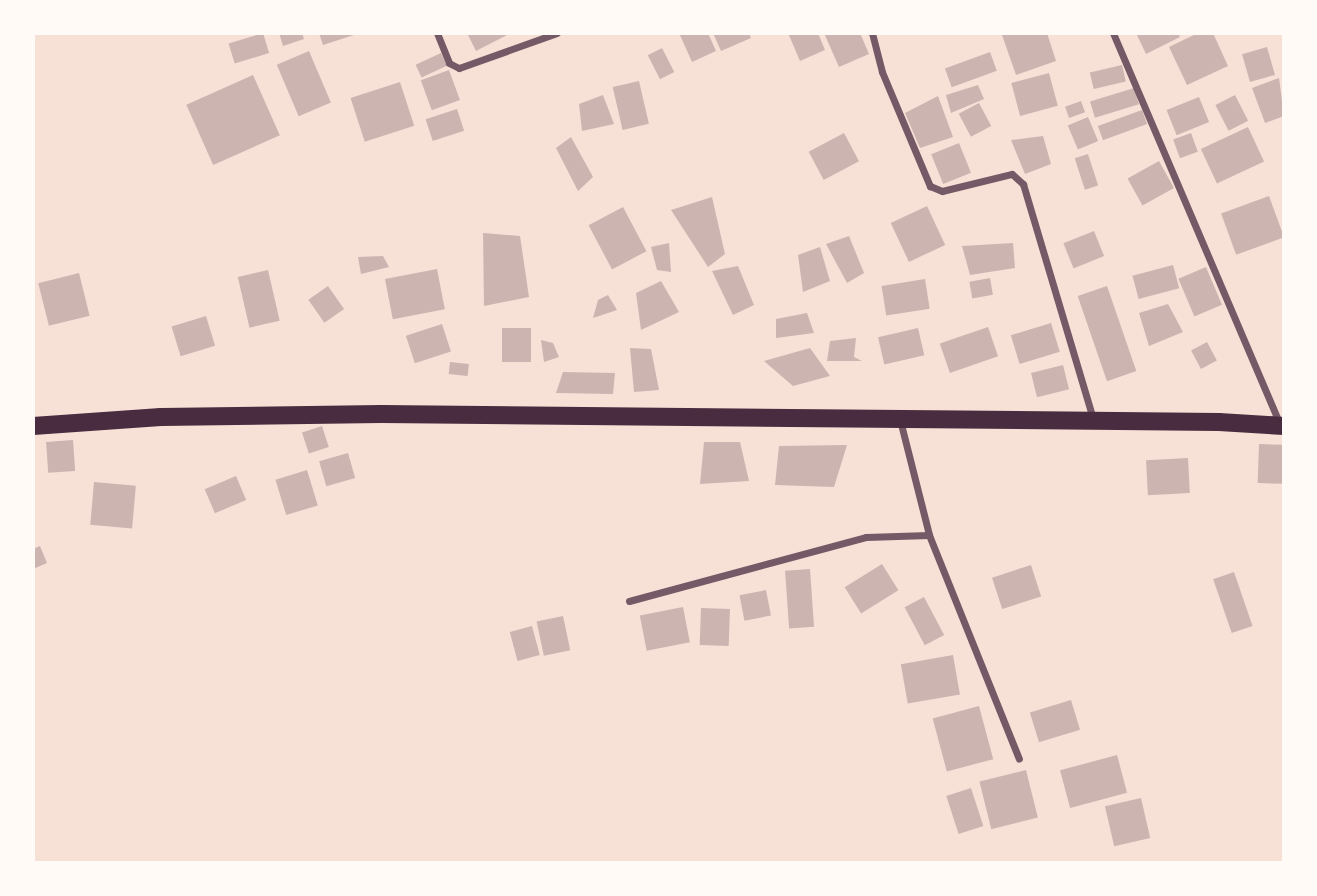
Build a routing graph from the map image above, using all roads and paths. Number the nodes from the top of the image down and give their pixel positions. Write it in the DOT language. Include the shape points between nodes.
graph roads {
  1 [pos="437,33"];
  2 [pos="557,33"];
  3 [pos="872,33"];
  4 [pos="1113,33"];
  5 [pos="900,420"];
  6 [pos="1093,421"];
  7 [pos="33,426"];
  8 [pos="1282,426"];
  9 [pos="929,535"];
  10 [pos="629,601"];
  11 [pos="1019,759"];
  1 -- 2 [label="street" via="449,63 459,68"];
  3 -- 6 [label="street" via="882,72 930,186 942,191 1013,174 1023,184"];
  4 -- 8 [label="street"];
  5 -- 6 [label="main road"];
  5 -- 7 [label="main road" via="381,414 161,417"];
  5 -- 9 [label="street"];
  6 -- 8 [label="main road"];
  9 -- 10 [label="street" via="866,537"];
  9 -- 11 [label="street"];
}
